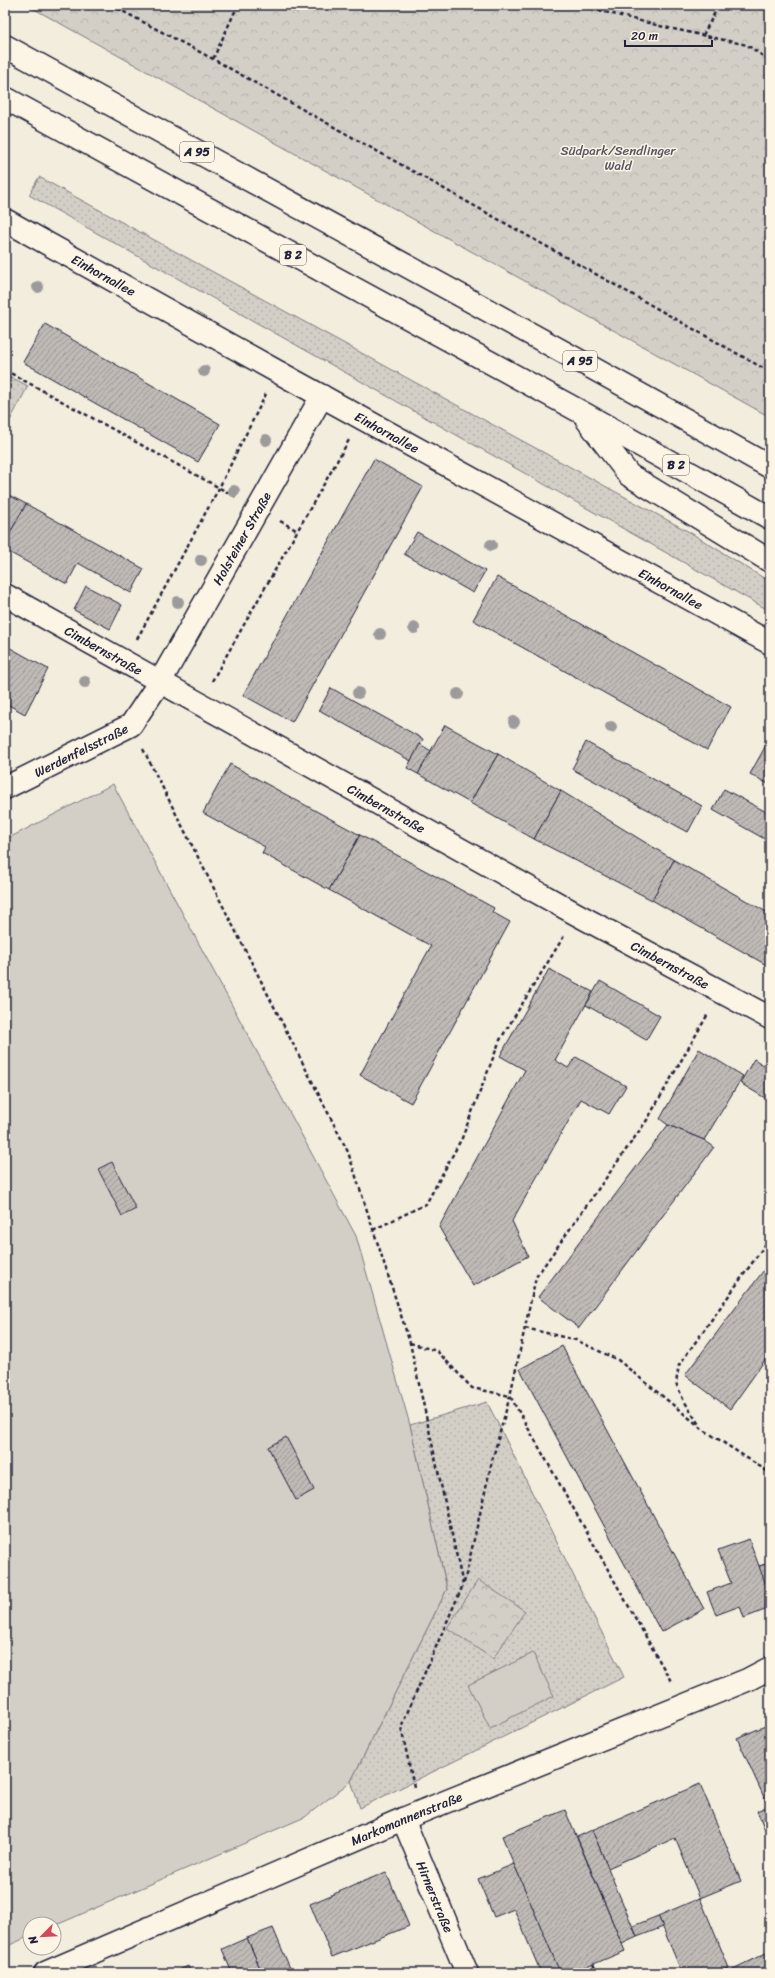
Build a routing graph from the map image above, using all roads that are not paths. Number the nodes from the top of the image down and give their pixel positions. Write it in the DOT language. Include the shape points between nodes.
graph roads {
  1 [pos="5,46"];
  2 [pos="5,98"];
  3 [pos="5,220"];
  4 [pos="322,396"];
  5 [pos="581,412"];
  6 [pos="770,467"];
  7 [pos="770,518"];
  8 [pos="770,561"];
  9 [pos="5,595"];
  10 [pos="770,643"];
  11 [pos="161,680"];
  12 [pos="5,788"];
  13 [pos="770,1018"];
  14 [pos="770,1668"];
  15 [pos="411,1817"];
  16 [pos="45,1973"];
  17 [pos="467,1973"];
  1 -- 6 [label="main road, A 95"];
  2 -- 5 [label="main road, B 2"];
  3 -- 4 [label="main road, Einhornallee"];
  4 -- 10 [label="main road, Einhornallee"];
  4 -- 11 [label="main road, Holsteiner Straße"];
  5 -- 7 [label="main road, B 2"];
  5 -- 8 [label="main road" via="629,475"];
  9 -- 11 [label="main road, Cimbernstraße"];
  11 -- 12 [label="main road, Werdenfelsstraße" via="131,725"];
  11 -- 13 [label="main road, Cimbernstraße" via="578,915"];
  14 -- 15 [label="main road, Markomannenstraße" via="748,1680"];
  15 -- 16 [label="main road, Markomannenstraße"];
  15 -- 17 [label="main road, Hirnerstraße"];
}
